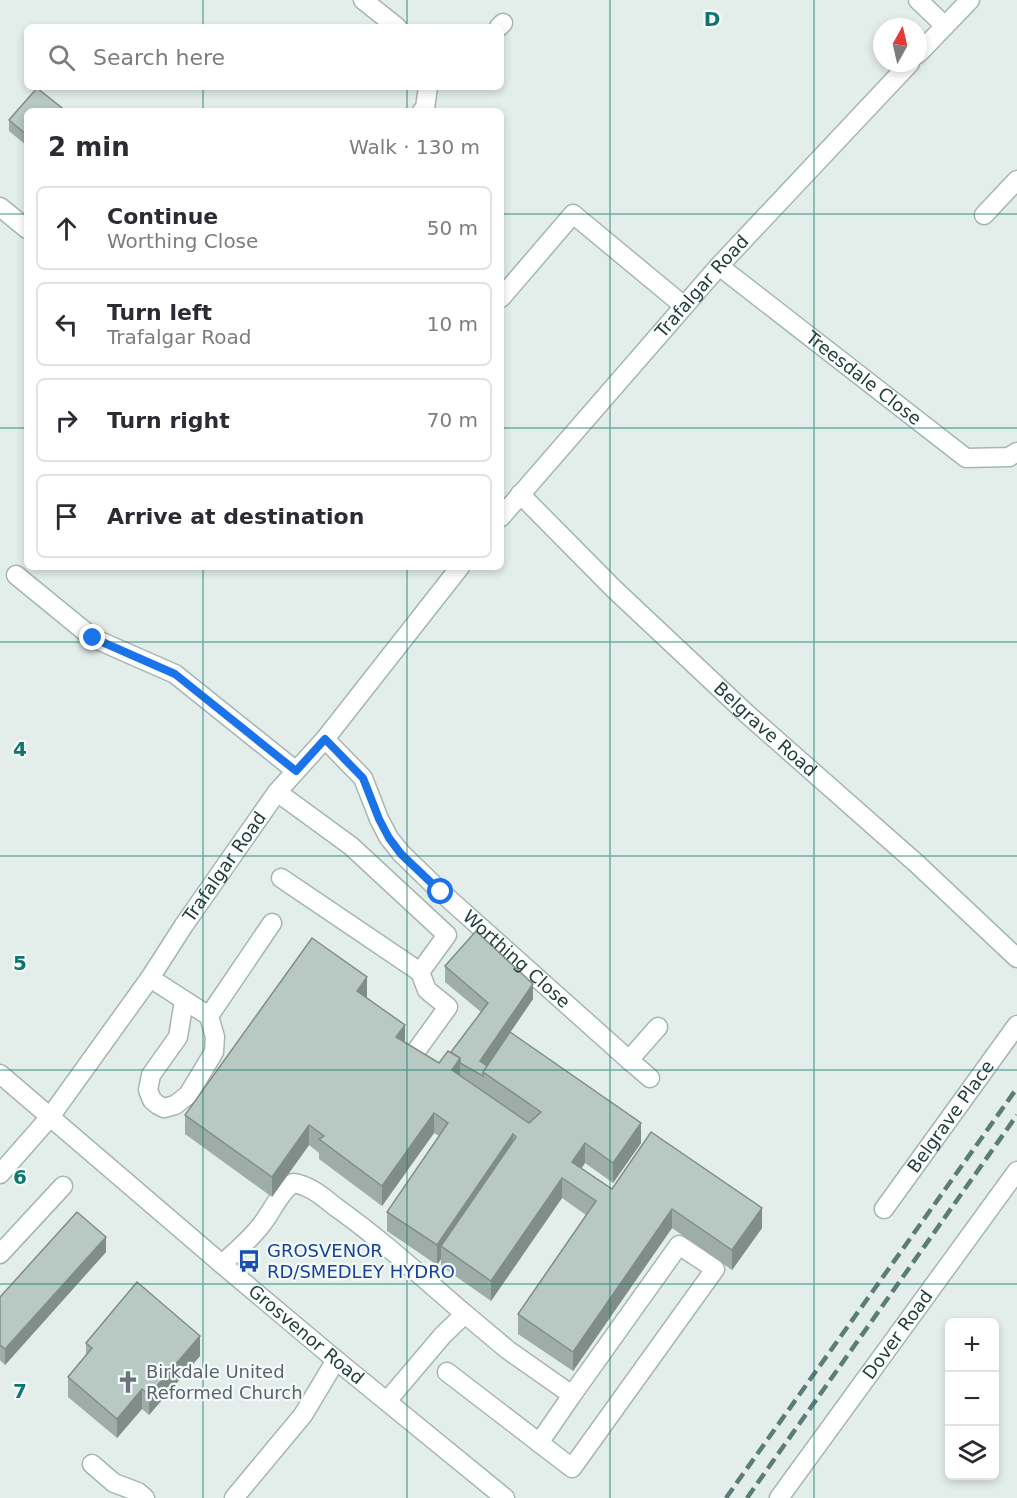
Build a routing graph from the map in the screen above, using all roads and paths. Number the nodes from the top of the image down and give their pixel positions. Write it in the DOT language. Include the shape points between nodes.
graph roads {
  1 [pos="363,0"];
  2 [pos="918,0"];
  3 [pos="970,0"];
  4 [pos="393,24"];
  5 [pos="945,26"];
  6 [pos="927,45"];
  7 [pos="902,72"];
  8 [pos="427,90"];
  9 [pos="424,108"];
  10 [pos="1013,192"];
  11 [pos="0,207"];
  12 [pos="984,215"];
  13 [pos="24,227"];
  14 [pos="719,266"];
  15 [pos="504,294"];
  16 [pos="684,306"];
  17 [pos="1017,452"];
  18 [pos="520,494"];
  19 [pos="504,513"];
  20 [pos="452,570"];
  21 [pos="16,575"];
  22 [pos="325,739"];
  23 [pos="296,771"];
  24 [pos="277,792"];
  25 [pos="281,878"];
  26 [pos="272,923"];
  27 [pos="1017,958"];
  28 [pos="420,972"];
  29 [pos="150,978"];
  30 [pos="184,1001"];
  31 [pos="209,1016"];
  32 [pos="1017,1025"];
  33 [pos="658,1027"];
  34 [pos="411,1058"];
  35 [pos="629,1060"];
  36 [pos="0,1074"];
  37 [pos="650,1078"];
  38 [pos="50,1117"];
  39 [pos="1017,1171"];
  40 [pos="0,1174"];
  41 [pos="63,1186"];
  42 [pos="884,1209"];
  43 [pos="1,1250"];
  44 [pos="222,1264"];
  45 [pos="465,1314"];
  46 [pos="336,1360"];
  47 [pos="447,1372"];
  48 [pos="572,1395"];
  49 [pos="387,1401"];
  50 [pos="538,1443"];
  51 [pos="92,1464"];
  52 [pos="145,1498"];
  53 [pos="234,1498"];
  54 [pos="505,1498"];
  55 [pos="779,1498"];
  1 -- 4 [label="street"];
  2 -- 5 [label="street"];
  3 -- 5 [label="street"];
  5 -- 6 [label="street"];
  7 -- 14 [label="street, Trafalgar Road"];
  8 -- 9 [label="street"];
  10 -- 12 [label="street"];
  11 -- 13 [label="street"];
  14 -- 16 [label="street, Trafalgar Road"];
  14 -- 17 [label="street, Treesdale Close" via="966,458 1009,457"];
  15 -- 16 [label="street" via="573,214"];
  16 -- 18 [label="street, Trafalgar Road"];
  18 -- 19 [label="street, Trafalgar Road"];
  18 -- 27 [label="street, Belgrave Road" via="739,706"];
  20 -- 22 [label="street, Trafalgar Road"];
  21 -- 23 [label="street" via="93,638 175,674"];
  22 -- 23 [label="street, Trafalgar Road"];
  22 -- 35 [label="street, Worthing Close" via="363,778 379,819 401,854"];
  23 -- 24 [label="street, Trafalgar Road"];
  24 -- 28 [label="street" via="351,846 447,936"];
  24 -- 29 [label="street, Trafalgar Road"];
  25 -- 28 [label="street"];
  26 -- 31 [label="street"];
  28 -- 34 [label="street" via="427,990 448,1007"];
  29 -- 30 [label="street"];
  29 -- 38 [label="street, Trafalgar Road"];
  30 -- 31 [label="street"];
  30 -- 31 [label="street" via="178,1037 151,1076 148,1090 158,1105 175,1105 188,1095 214,1052"];
  32 -- 42 [label="street, Belgrave Place"];
  33 -- 35 [label="street"];
  35 -- 37 [label="street, Worthing Close"];
  36 -- 38 [label="street, Grosvenor Road"];
  38 -- 40 [label="street, Trafalgar Road"];
  38 -- 44 [label="street, Grosvenor Road"];
  39 -- 55 [label="street, Dover Road"];
  41 -- 43 [label="street"];
  44 -- 45 [label="street" via="248,1241 287,1187 300,1184 362,1226"];
  44 -- 46 [label="street, Grosvenor Road"];
  45 -- 48 [label="street"];
  45 -- 49 [label="street"];
  46 -- 49 [label="street, Grosvenor Road"];
  46 -- 53 [label="street" via="303,1415"];
  47 -- 50 [label="street"];
  48 -- 50 [label="street"];
  48 -- 50 [label="street" via="679,1245 715,1269 572,1468"];
  49 -- 54 [label="street, Grosvenor Road"];
  51 -- 52 [label="street" via="114,1483"];
}
